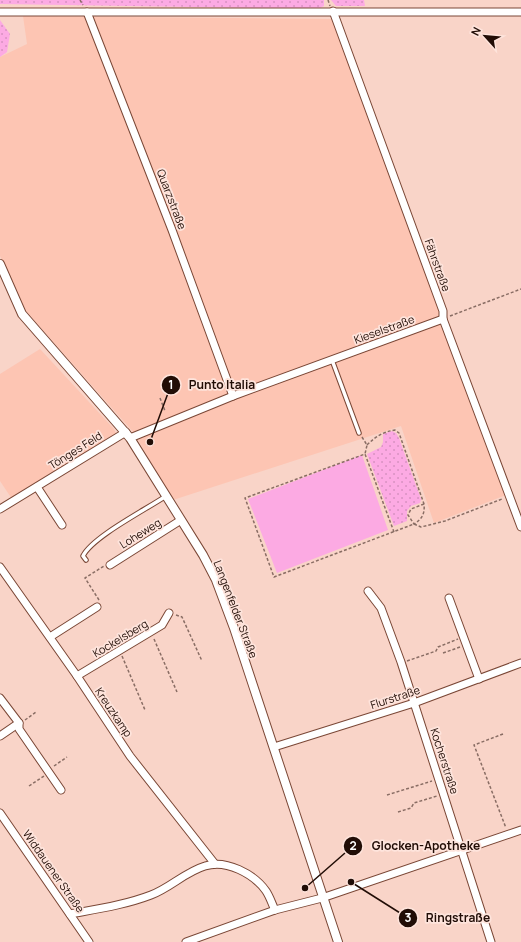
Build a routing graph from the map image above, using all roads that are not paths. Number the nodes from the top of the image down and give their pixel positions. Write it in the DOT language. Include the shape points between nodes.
graph roads {
  1 [pos="0,12"];
  2 [pos="87,12"];
  3 [pos="333,12"];
  4 [pos="521,12"];
  5 [pos="0,264"];
  6 [pos="443,319"];
  7 [pos="332,360"];
  8 [pos="233,396"];
  9 [pos="359,433"];
  10 [pos="128,435"];
  11 [pos="37,487"];
  12 [pos="167,496"];
  13 [pos="0,509"];
  14 [pos="181,520"];
  15 [pos="62,525"];
  16 [pos="521,527"];
  17 [pos="86,560"];
  18 [pos="110,565"];
  19 [pos="0,568"];
  20 [pos="368,591"];
  21 [pos="448,598"];
  22 [pos="97,607"];
  23 [pos="169,613"];
  24 [pos="50,637"];
  25 [pos="521,663"];
  26 [pos="77,676"];
  27 [pos="479,679"];
  28 [pos="0,698"];
  29 [pos="414,703"];
  30 [pos="19,723"];
  31 [pos="0,736"];
  32 [pos="274,747"];
  33 [pos="61,790"];
  34 [pos="0,813"];
  35 [pos="2,822"];
  36 [pos="521,830"];
  37 [pos="461,851"];
  38 [pos="215,864"];
  39 [pos="322,898"];
  40 [pos="275,910"];
  41 [pos="70,914"];
  42 [pos="90,942"];
  43 [pos="186,942"];
  44 [pos="338,942"];
  45 [pos="491,942"];
  1 -- 2 [label="street"];
  2 -- 3 [label="street"];
  2 -- 8 [label="street, Quarzstraße"];
  3 -- 4 [label="street"];
  3 -- 6 [label="street, Fährstraße" via="443,311"];
  5 -- 10 [label="street, Langenfelder Straße" via="22,314"];
  6 -- 7 [label="street, Kieselstraße"];
  6 -- 16 [label="street, Fährstraße"];
  7 -- 8 [label="street, Kieselstraße"];
  7 -- 9 [label="lane"];
  8 -- 10 [label="street, Kieselstraße"];
  10 -- 11 [label="street, Tönges Feld"];
  10 -- 12 [label="street, Langenfelder Straße"];
  11 -- 13 [label="street, Tönges Feld"];
  11 -- 15 [label="street"];
  12 -- 14 [label="street, Langenfelder Straße"];
  12 -- 17 [label="lane" via="98,540 85,551 83,556"];
  14 -- 18 [label="street, Loheweg"];
  14 -- 32 [label="street, Langenfelder Straße" via="216,580"];
  19 -- 24 [label="street, Kreuzkamp"];
  20 -- 29 [label="street, Kocherstraße" via="381,608"];
  21 -- 27 [label="street"];
  22 -- 24 [label="street"];
  23 -- 26 [label="street, Kockelsberg" via="162,625"];
  24 -- 26 [label="street, Kreuzkamp"];
  25 -- 27 [label="street, Flurstraße"];
  26 -- 38 [label="street, Kreuzkamp" via="130,756"];
  27 -- 29 [label="street, Flurstraße"];
  28 -- 30 [label="street"];
  29 -- 32 [label="street, Flurstraße"];
  29 -- 37 [label="street, Kocherstraße" via="445,793"];
  30 -- 31 [label="street"];
  30 -- 33 [label="street" via="19,729"];
  32 -- 39 [label="street, Langenfelder Straße"];
  34 -- 35 [label="street, Widdauener Straße"];
  35 -- 41 [label="street, Widdauener Straße"];
  36 -- 37 [label="street"];
  37 -- 39 [label="street"];
  37 -- 45 [label="street, Kocherstraße"];
  38 -- 40 [label="street" via="228,866 252,876 266,891"];
  38 -- 41 [label="street" via="204,866 152,895"];
  39 -- 40 [label="street"];
  39 -- 44 [label="street, Langenfelder Straße"];
  40 -- 43 [label="street"];
  41 -- 42 [label="street, Widdauener Straße"];
}
